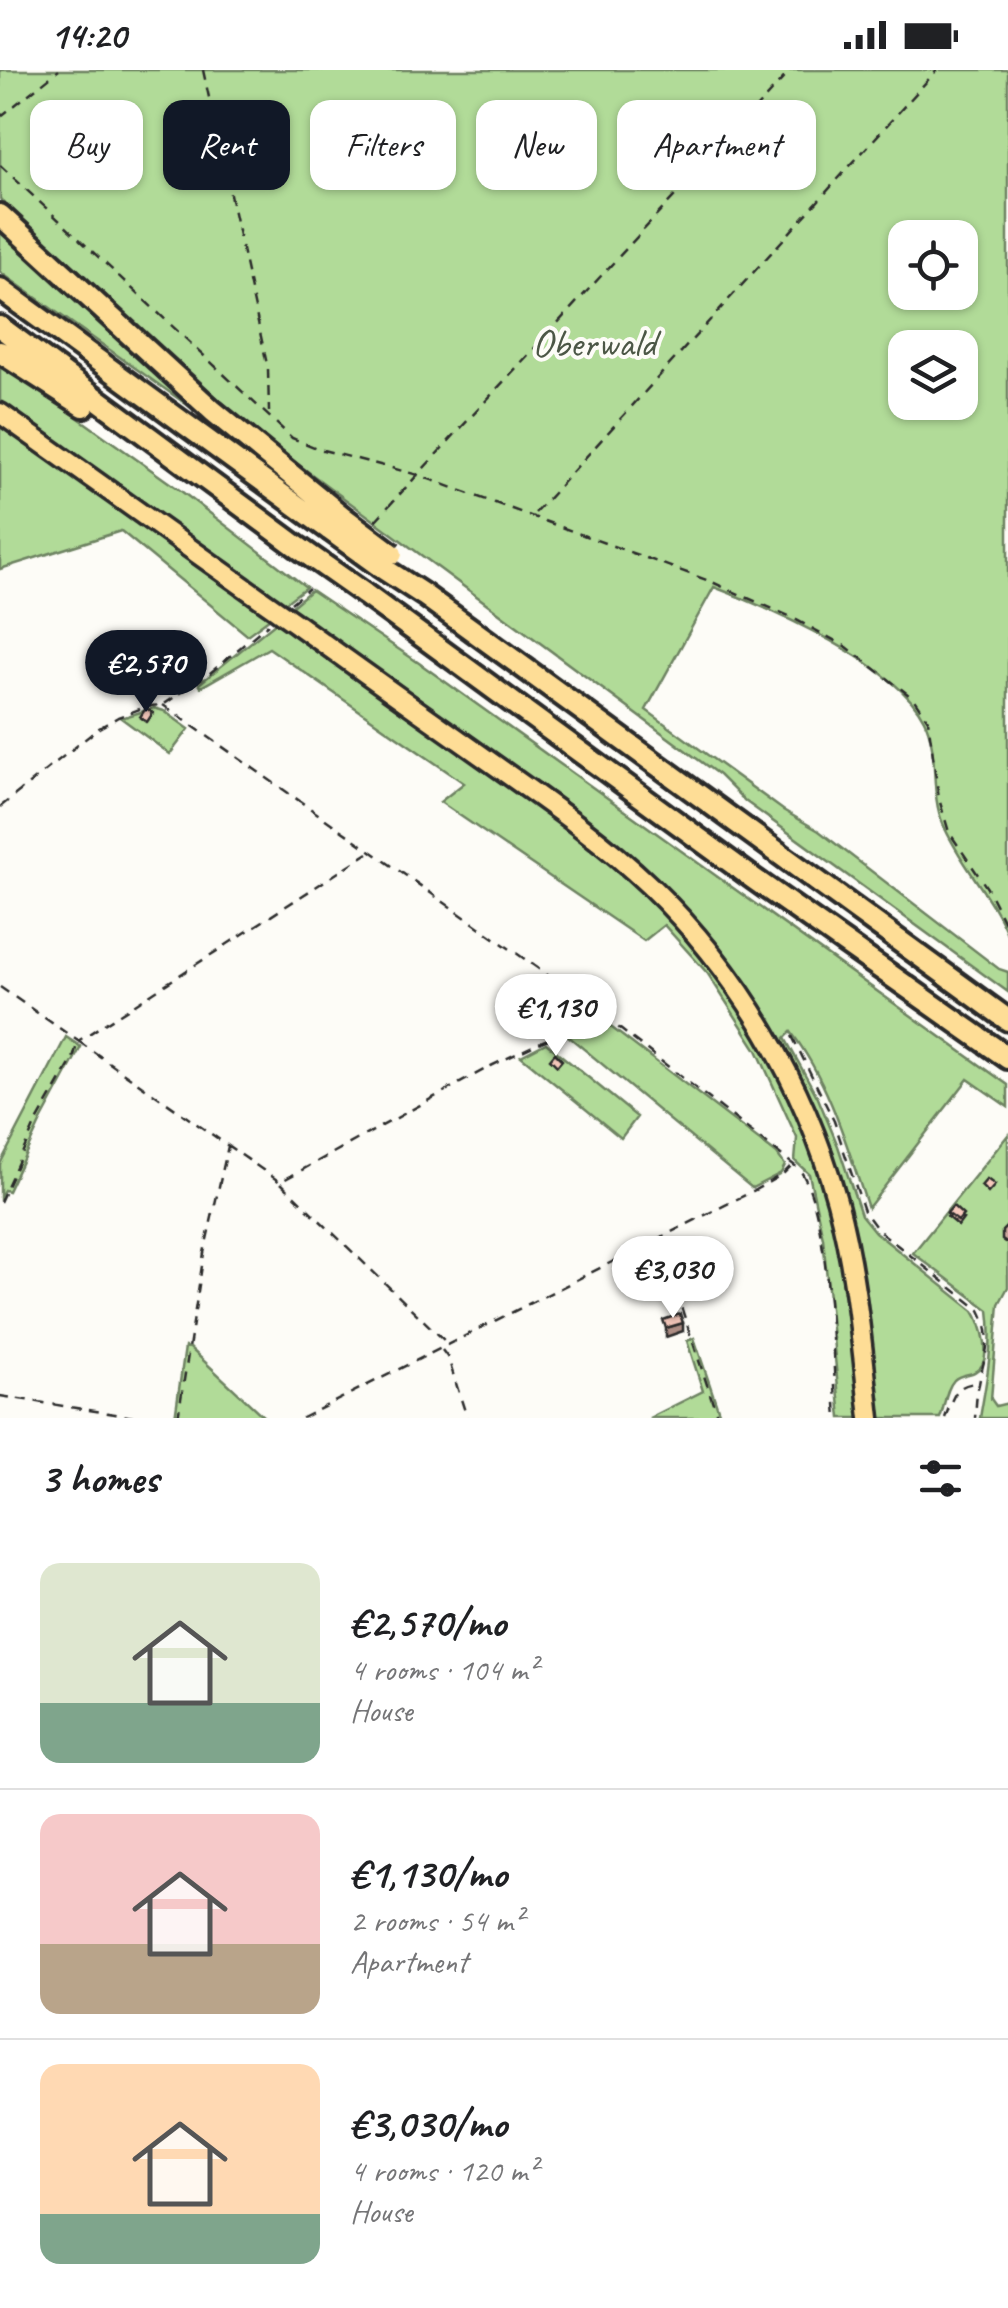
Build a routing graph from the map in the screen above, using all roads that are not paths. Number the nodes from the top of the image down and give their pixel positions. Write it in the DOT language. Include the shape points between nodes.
graph roads {
  1 [pos="0,215"];
  2 [pos="0,289"];
  3 [pos="0,328"];
  4 [pos="0,352"];
  5 [pos="0,414"];
  6 [pos="114,414"];
  7 [pos="337,524"];
  8 [pos="1008,1020"];
  9 [pos="1008,1058"];
  10 [pos="870,1418"];
  1 -- 7 [label="highway"];
  2 -- 7 [label="highway"];
  3 -- 6 [label="highway"];
  4 -- 6 [label="highway" via="93,412"];
  5 -- 10 [label="main road, bridge" via="562,812 649,885 719,963 789,1075 828,1172 854,1282"];
  6 -- 9 [label="highway, bridge"];
  7 -- 8 [label="highway, bridge" via="424,595"];
}
